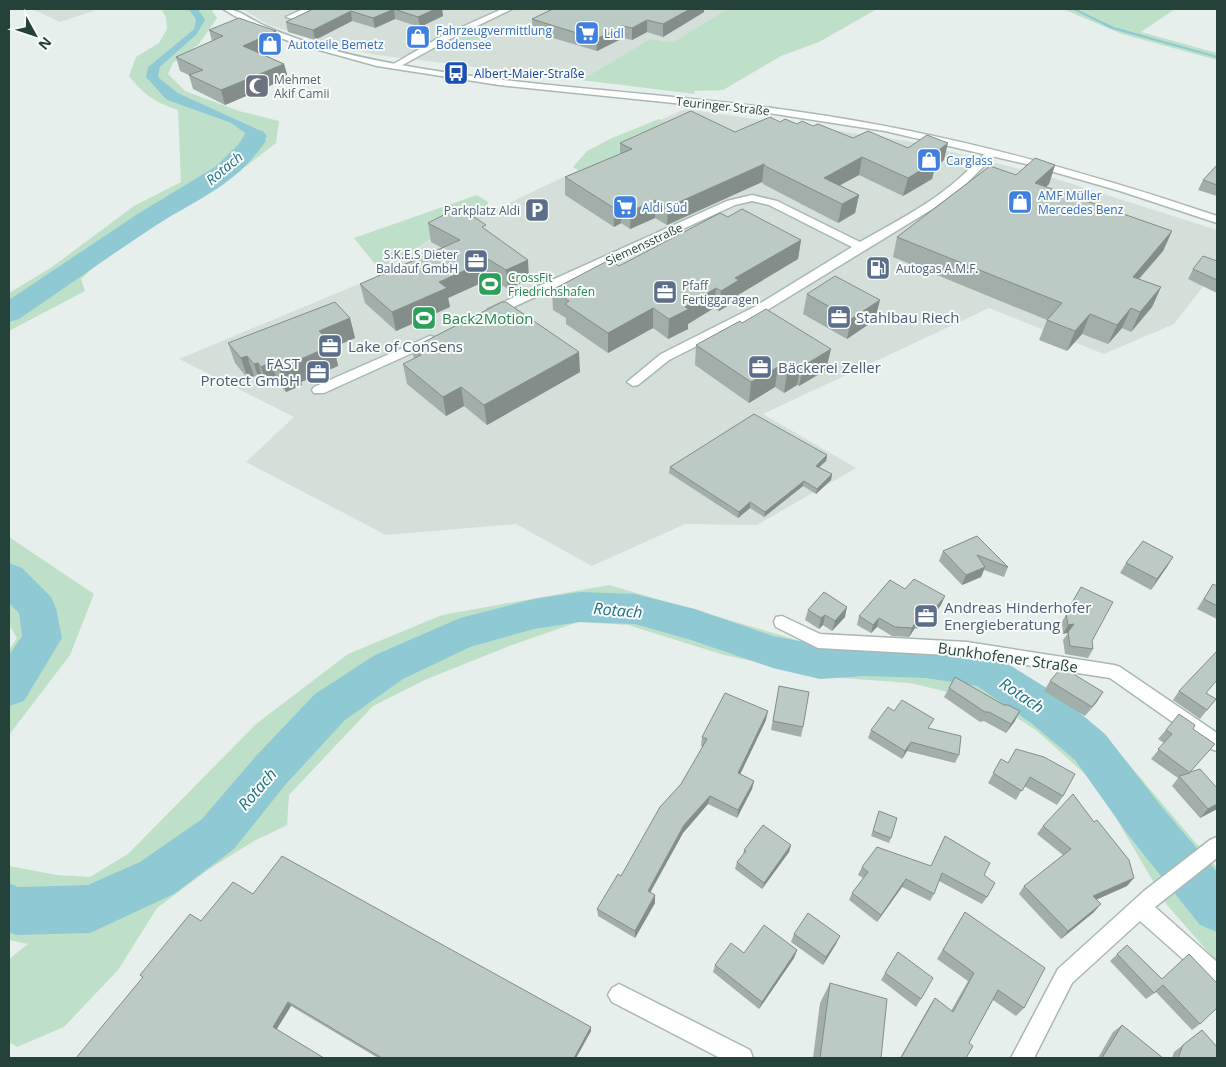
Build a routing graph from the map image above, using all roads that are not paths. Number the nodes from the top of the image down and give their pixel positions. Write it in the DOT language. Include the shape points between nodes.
graph roads {
  1 [pos="227,9"];
  2 [pos="309,9"];
  3 [pos="508,9"];
  4 [pos="290,17"];
  5 [pos="394,66"];
  6 [pos="992,153"];
  7 [pos="1217,220"];
  8 [pos="860,247"];
  9 [pos="479,318"];
  10 [pos="443,334"];
  11 [pos="633,382"];
  12 [pos="320,390"];
  13 [pos="782,622"];
  14 [pos="1217,743"];
  15 [pos="1211,852"];
  16 [pos="1147,904"];
  17 [pos="1217,976"];
  18 [pos="619,995"];
  19 [pos="742,1058"];
  20 [pos="1022,1058"];
  1 -- 5 [label="street, Teuringer Straße" via="268,31 291,39"];
  2 -- 4 [label="street"];
  3 -- 5 [label="street"];
  5 -- 6 [label="street, Teuringer Straße" via="462,77 836,120"];
  6 -- 7 [label="street, Teuringer Straße" via="1075,174"];
  6 -- 8 [label="street" via="937,200"];
  8 -- 9 [label="street, Siemensstraße" via="773,203 752,198 731,203"];
  8 -- 11 [label="street" via="760,309 664,357"];
  10 -- 12 [label="street"];
  13 -- 14 [label="street, Bunkhofener Straße" via="818,640 967,649 1114,672"];
  15 -- 16 [label="street"];
  16 -- 17 [label="street"];
  16 -- 20 [label="street" via="1065,976"];
  18 -- 19 [label="street"];
}
